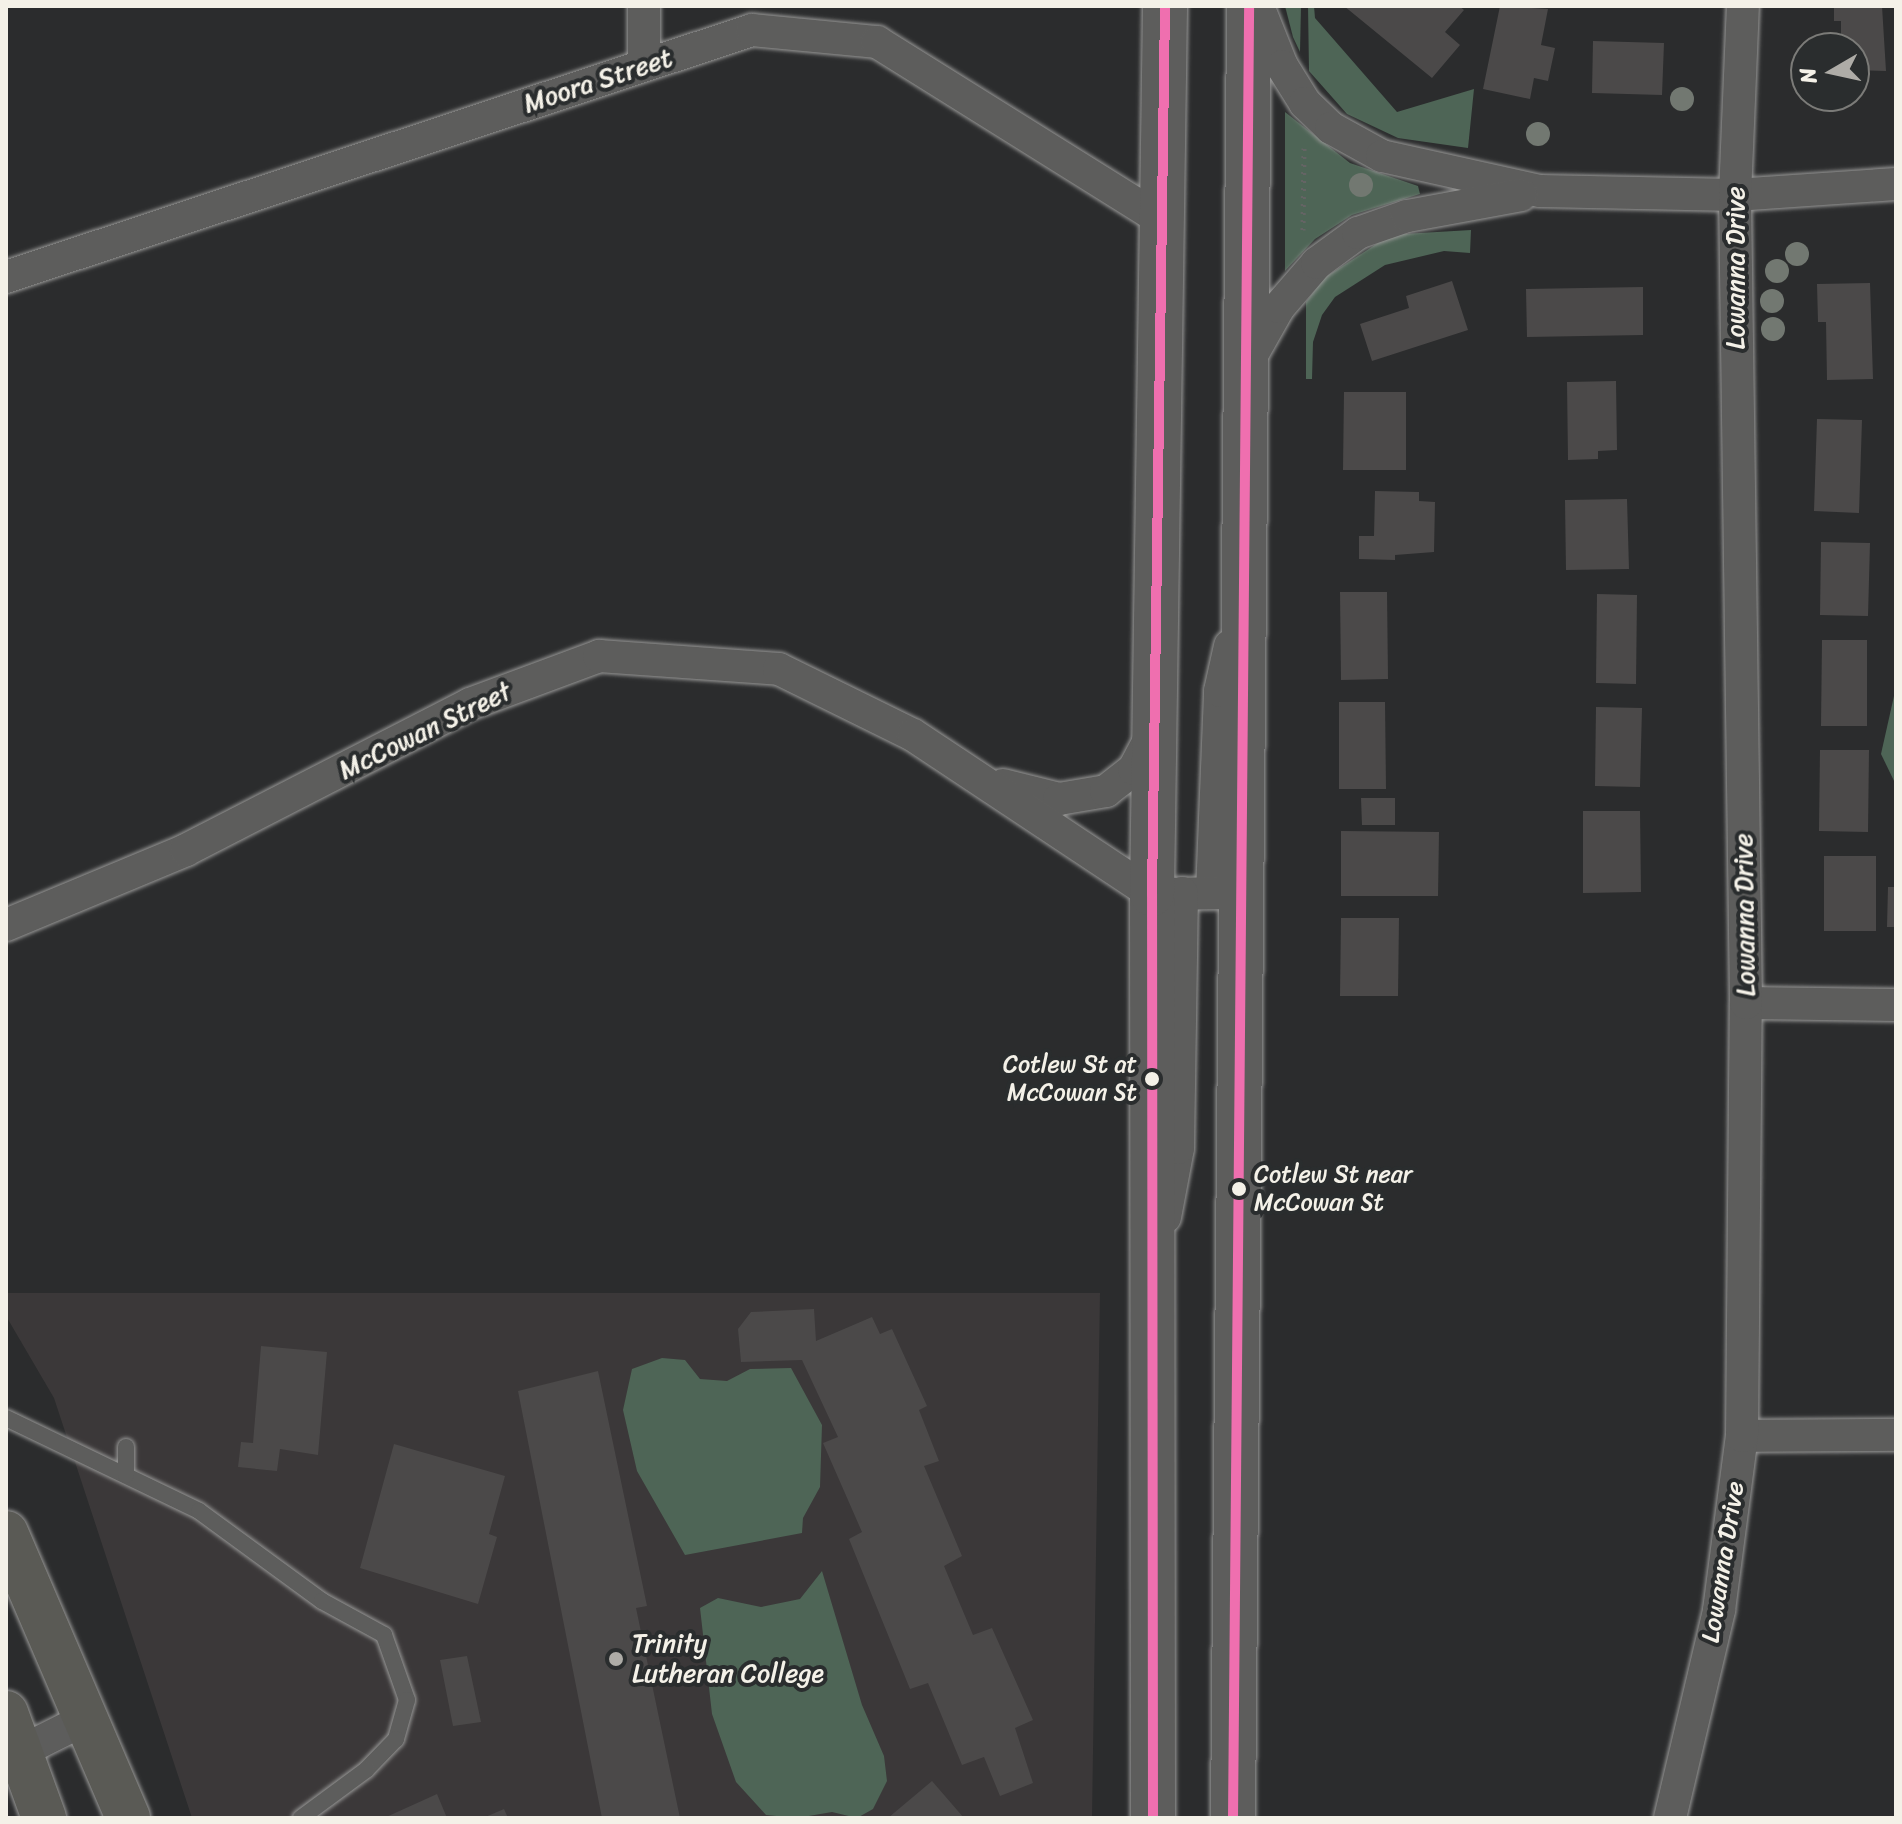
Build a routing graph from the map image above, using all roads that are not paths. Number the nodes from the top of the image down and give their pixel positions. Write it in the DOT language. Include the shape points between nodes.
graph roads {
  1 [pos="644,6"];
  2 [pos="1165,6"];
  3 [pos="1249,6"];
  4 [pos="1258,6"];
  5 [pos="1743,6"];
  6 [pos="644,65"];
  7 [pos="1896,184"];
  8 [pos="1540,191"];
  9 [pos="1735,195"];
  10 [pos="1162,220"];
  11 [pos="6,277"];
  12 [pos="1249,360"];
  13 [pos="1154,730"];
  14 [pos="980,779"];
  15 [pos="1196,893"];
  16 [pos="6,925"];
  17 [pos="1746,1003"];
  18 [pos="1896,1005"];
  19 [pos="6,1418"];
  20 [pos="1896,1435"];
  21 [pos="1742,1436"];
  22 [pos="126,1447"];
  23 [pos="126,1475"];
  24 [pos="6,1533"];
  25 [pos="88,1718"];
  26 [pos="11,1741"];
  27 [pos="44,1818"];
  28 [pos="128,1818"];
  29 [pos="301,1818"];
  30 [pos="1153,1818"];
  31 [pos="1233,1818"];
  32 [pos="1670,1818"];
  1 -- 6 [label="street"];
  2 -- 10 [label="main road"];
  3 -- 12 [label="main road"];
  4 -- 8 [label="street" via="1282,66 1305,103 1331,128 1382,156"];
  5 -- 9 [label="street, Lowanna Drive"];
  6 -- 10 [label="street, Moora Street" via="752,30 877,42"];
  6 -- 11 [label="street, Moora Street"];
  7 -- 9 [label="street"];
  8 -- 9 [label="street"];
  8 -- 12 [label="street" via="1407,216 1358,233 1317,263 1279,307"];
  9 -- 17 [label="street, Lowanna Drive"];
  10 -- 13 [label="main road"];
  12 -- 15 [label="main road" via="1244,584"];
  13 -- 14 [label="street" via="1134,769 1106,791 1059,799"];
  13 -- 15 [label="main road"];
  14 -- 15 [label="street, McCowan Street"];
  14 -- 16 [label="street, McCowan Street" via="913,735 779,669 599,656 470,704 186,850"];
  15 -- 30 [label="main road" via="1152,1262"];
  15 -- 31 [label="main road"];
  17 -- 18 [label="street"];
  17 -- 21 [label="street, Lowanna Drive"];
  19 -- 23 [label="lane"];
  20 -- 21 [label="street"];
  21 -- 32 [label="street, Lowanna Drive" via="1719,1610"];
  22 -- 23 [label="lane"];
  23 -- 29 [label="lane" via="199,1511 322,1601 384,1635 407,1700 396,1739 366,1770"];
  24 -- 25 [label="main road"];
  25 -- 26 [label="street"];
  25 -- 28 [label="main road"];
  26 -- 27 [label="main road"];
}
